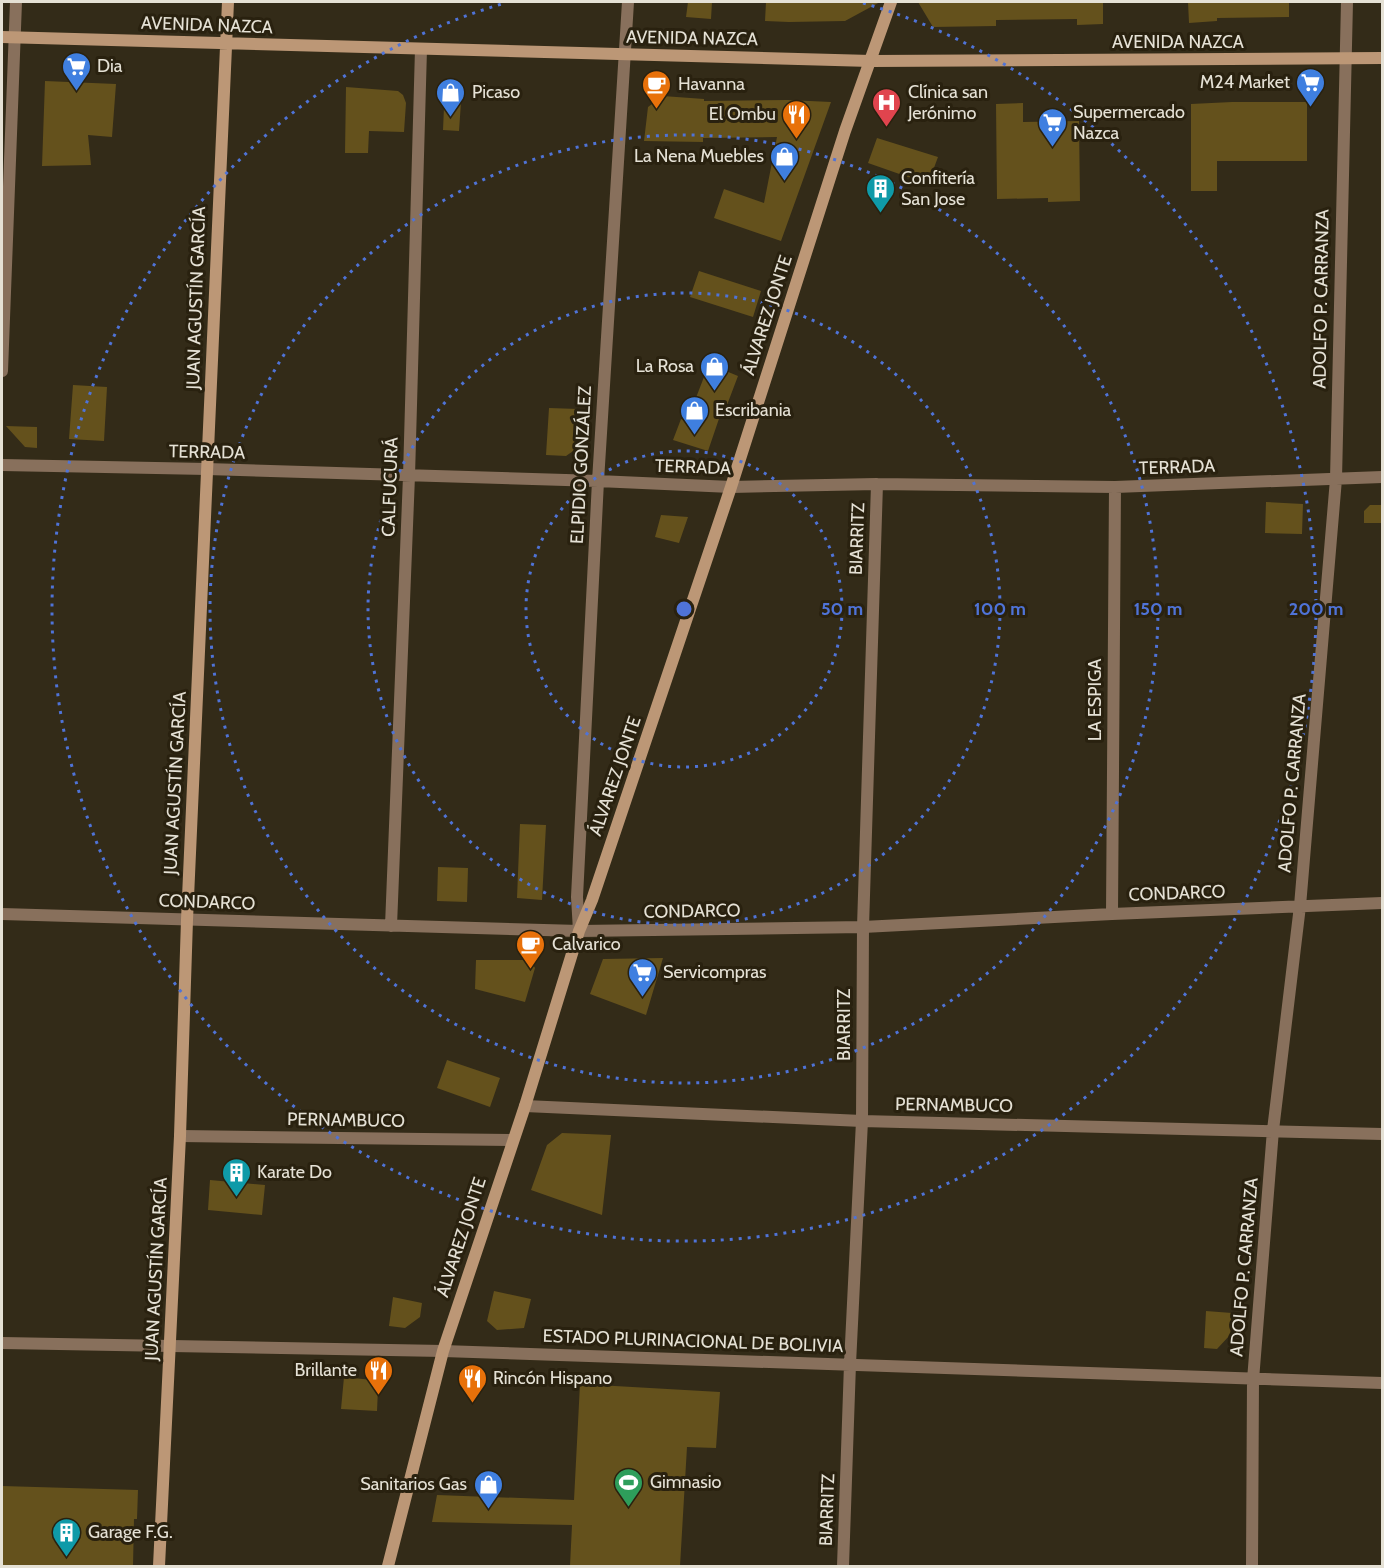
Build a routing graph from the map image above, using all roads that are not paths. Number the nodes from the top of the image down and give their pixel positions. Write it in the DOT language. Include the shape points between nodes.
graph roads {
  1 [pos="16,2"];
  2 [pos="228,2"];
  3 [pos="628,2"];
  4 [pos="891,2"];
  5 [pos="1347,2"];
  6 [pos="2,37"];
  7 [pos="15,37"];
  8 [pos="225,44"];
  9 [pos="421,49"];
  10 [pos="626,54"];
  11 [pos="1383,58"];
  12 [pos="1345,59"];
  13 [pos="871,61"];
  14 [pos="2,371"];
  15 [pos="2,465"];
  16 [pos="207,470"];
  17 [pos="409,476"];
  18 [pos="1383,477"];
  19 [pos="1336,479"];
  20 [pos="598,481"];
  21 [pos="877,484"];
  22 [pos="1115,487"];
  23 [pos="731,488"];
  24 [pos="1383,903"];
  25 [pos="1300,906"];
  26 [pos="2,914"];
  27 [pos="1112,914"];
  28 [pos="187,920"];
  29 [pos="391,926"];
  30 [pos="863,927"];
  31 [pos="579,931"];
  32 [pos="525,1106"];
  33 [pos="862,1121"];
  34 [pos="1274,1130"];
  35 [pos="1383,1134"];
  36 [pos="180,1136"];
  37 [pos="512,1140"];
  38 [pos="2,1343"];
  39 [pos="170,1347"];
  40 [pos="443,1351"];
  41 [pos="850,1364"];
  42 [pos="1253,1380"];
  43 [pos="1383,1383"];
  44 [pos="159,1566"];
  45 [pos="388,1566"];
  46 [pos="843,1566"];
  47 [pos="1252,1566"];
  1 -- 7 [label="street"];
  2 -- 8 [label="street, JUAN AGUSTÍN GARCÍA"];
  3 -- 10 [label="street, ELPIDIO GONZÁLEZ"];
  4 -- 13 [label="street, ÁLVAREZ JONTE"];
  5 -- 12 [label="street, ADOLFO P. CARRANZA"];
  6 -- 7 [label="street, AVENIDA NAZCA"];
  7 -- 8 [label="street, AVENIDA NAZCA"];
  7 -- 14 [label="street"];
  8 -- 9 [label="street, AVENIDA NAZCA"];
  8 -- 16 [label="street, JUAN AGUSTÍN GARCÍA"];
  9 -- 10 [label="street, AVENIDA NAZCA"];
  9 -- 17 [label="street, CALFUCURÁ"];
  10 -- 13 [label="street, AVENIDA NAZCA"];
  10 -- 20 [label="street, ELPIDIO GONZÁLEZ"];
  11 -- 12 [label="street, AVENIDA NAZCA"];
  12 -- 13 [label="street, AVENIDA NAZCA"];
  12 -- 19 [label="street, ADOLFO P. CARRANZA"];
  13 -- 23 [label="street, ÁLVAREZ JONTE"];
  15 -- 16 [label="street, TERRADA"];
  16 -- 17 [label="street, TERRADA"];
  16 -- 28 [label="street, JUAN AGUSTÍN GARCÍA"];
  17 -- 20 [label="street, TERRADA"];
  17 -- 29 [label="street, CALFUCURÁ"];
  18 -- 19 [label="street, TERRADA"];
  19 -- 22 [label="street, TERRADA"];
  19 -- 25 [label="street, ADOLFO P. CARRANZA"];
  20 -- 23 [label="street, TERRADA"];
  20 -- 31 [label="street, ELPIDIO GONZÁLEZ" via="577,897"];
  21 -- 22 [label="street, TERRADA"];
  21 -- 23 [label="street, TERRADA"];
  21 -- 30 [label="street, BIARRITZ"];
  22 -- 27 [label="street, LA ESPIGA"];
  23 -- 31 [label="street, ÁLVAREZ JONTE"];
  24 -- 25 [label="street, CONDARCO"];
  25 -- 27 [label="street, CONDARCO"];
  25 -- 34 [label="street, ADOLFO P. CARRANZA"];
  26 -- 28 [label="street, CONDARCO"];
  27 -- 30 [label="street, CONDARCO"];
  28 -- 29 [label="street, CONDARCO"];
  28 -- 36 [label="street, JUAN AGUSTÍN GARCÍA"];
  29 -- 31 [label="street, CONDARCO"];
  30 -- 31 [label="street, CONDARCO"];
  30 -- 33 [label="street, BIARRITZ"];
  31 -- 32 [label="street, ÁLVAREZ JONTE"];
  32 -- 33 [label="street, PERNAMBUCO"];
  32 -- 37 [label="street, ÁLVAREZ JONTE"];
  33 -- 34 [label="street, PERNAMBUCO"];
  33 -- 41 [label="street, BIARRITZ"];
  34 -- 35 [label="street, PERNAMBUCO"];
  34 -- 42 [label="street, ADOLFO P. CARRANZA"];
  36 -- 37 [label="street, PERNAMBUCO"];
  36 -- 39 [label="street, JUAN AGUSTÍN GARCÍA"];
  37 -- 40 [label="street, ÁLVAREZ JONTE"];
  38 -- 39 [label="street, ESTADO PLURINACIONAL DE BOLIVIA"];
  39 -- 40 [label="street, ESTADO PLURINACIONAL DE BOLIVIA"];
  39 -- 44 [label="street, JUAN AGUSTÍN GARCÍA"];
  40 -- 41 [label="street, ESTADO PLURINACIONAL DE BOLIVIA"];
  40 -- 45 [label="street, ÁLVAREZ JONTE"];
  41 -- 42 [label="street, ESTADO PLURINACIONAL DE BOLIVIA"];
  41 -- 46 [label="street, BIARRITZ"];
  42 -- 43 [label="street, ESTADO PLURINACIONAL DE BOLIVIA"];
  42 -- 47 [label="street, ADOLFO P. CARRANZA"];
}
